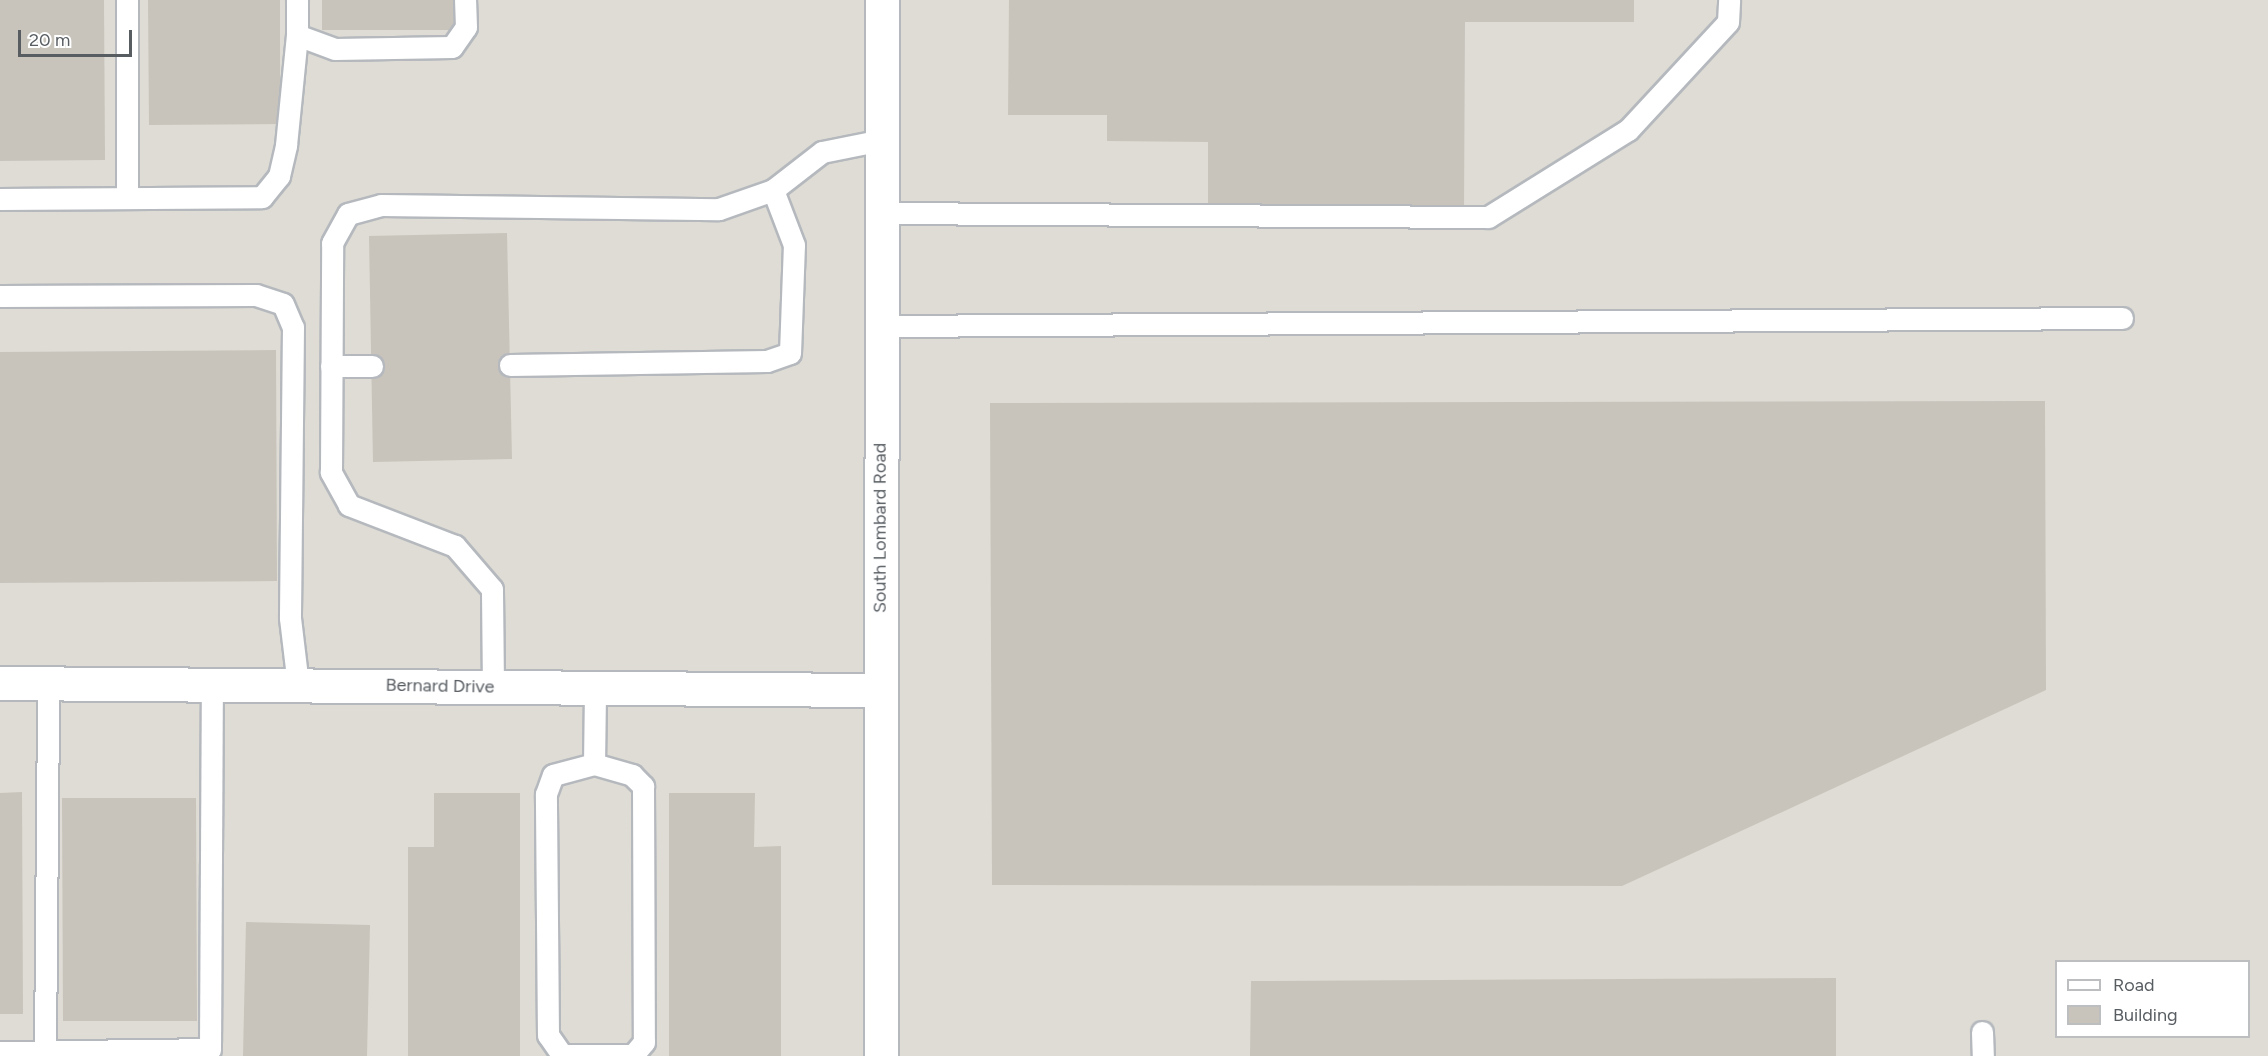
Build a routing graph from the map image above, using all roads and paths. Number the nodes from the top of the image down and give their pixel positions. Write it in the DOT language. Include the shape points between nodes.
graph roads {
  1 [pos="127,0"];
  2 [pos="297,0"];
  3 [pos="465,0"];
  4 [pos="882,0"];
  5 [pos="1729,0"];
  6 [pos="297,35"];
  7 [pos="882,140"];
  8 [pos="773,190"];
  9 [pos="127,198"];
  10 [pos="0,199"];
  11 [pos="881,213"];
  12 [pos="0,296"];
  13 [pos="2122,318"];
  14 [pos="881,326"];
  15 [pos="510,365"];
  16 [pos="331,366"];
  17 [pos="372,366"];
  18 [pos="0,683"];
  19 [pos="48,684"];
  20 [pos="212,685"];
  21 [pos="298,685"];
  22 [pos="493,687"];
  23 [pos="595,688"];
  24 [pos="880,690"];
  25 [pos="594,764"];
  26 [pos="1982,1032"];
  27 [pos="45,1051"];
  28 [pos="0,1052"];
  29 [pos="881,1056"];
  30 [pos="1983,1056"];
  1 -- 9 [label="lane"];
  2 -- 6 [label="lane"];
  3 -- 6 [label="lane" via="466,27 452,46 335,50"];
  4 -- 7 [label="street, South Lombard Road"];
  5 -- 11 [label="lane" via="1728,22 1628,130 1488,217"];
  6 -- 9 [label="lane" via="286,145 279,176 262,197"];
  7 -- 8 [label="lane" via="822,152"];
  7 -- 11 [label="street, South Lombard Road"];
  8 -- 15 [label="lane" via="794,245 790,353 767,361"];
  8 -- 16 [label="lane" via="719,209 381,205 348,214 332,243"];
  9 -- 10 [label="lane"];
  11 -- 14 [label="street, South Lombard Road"];
  12 -- 21 [label="lane" via="255,295 283,304 293,327 290,618"];
  13 -- 14 [label="lane"];
  14 -- 24 [label="street, South Lombard Road"];
  16 -- 17 [label="lane"];
  16 -- 22 [label="lane" via="331,472 349,505 455,546 492,589"];
  18 -- 19 [label="street, Bernard Drive"];
  19 -- 20 [label="street, Bernard Drive"];
  19 -- 27 [label="lane"];
  20 -- 21 [label="street, Bernard Drive"];
  20 -- 27 [label="lane" via="210,1049"];
  21 -- 22 [label="street, Bernard Drive"];
  22 -- 23 [label="street, Bernard Drive"];
  23 -- 24 [label="street, Bernard Drive"];
  23 -- 25 [label="lane"];
  24 -- 29 [label="street, South Lombard Road"];
  25 -- 25 [label="lane" via="632,775 644,786 644,1042 633,1054 562,1055 548,1035 546,794 553,775"];
  26 -- 30 [label="lane"];
  27 -- 28 [label="lane"];
}
